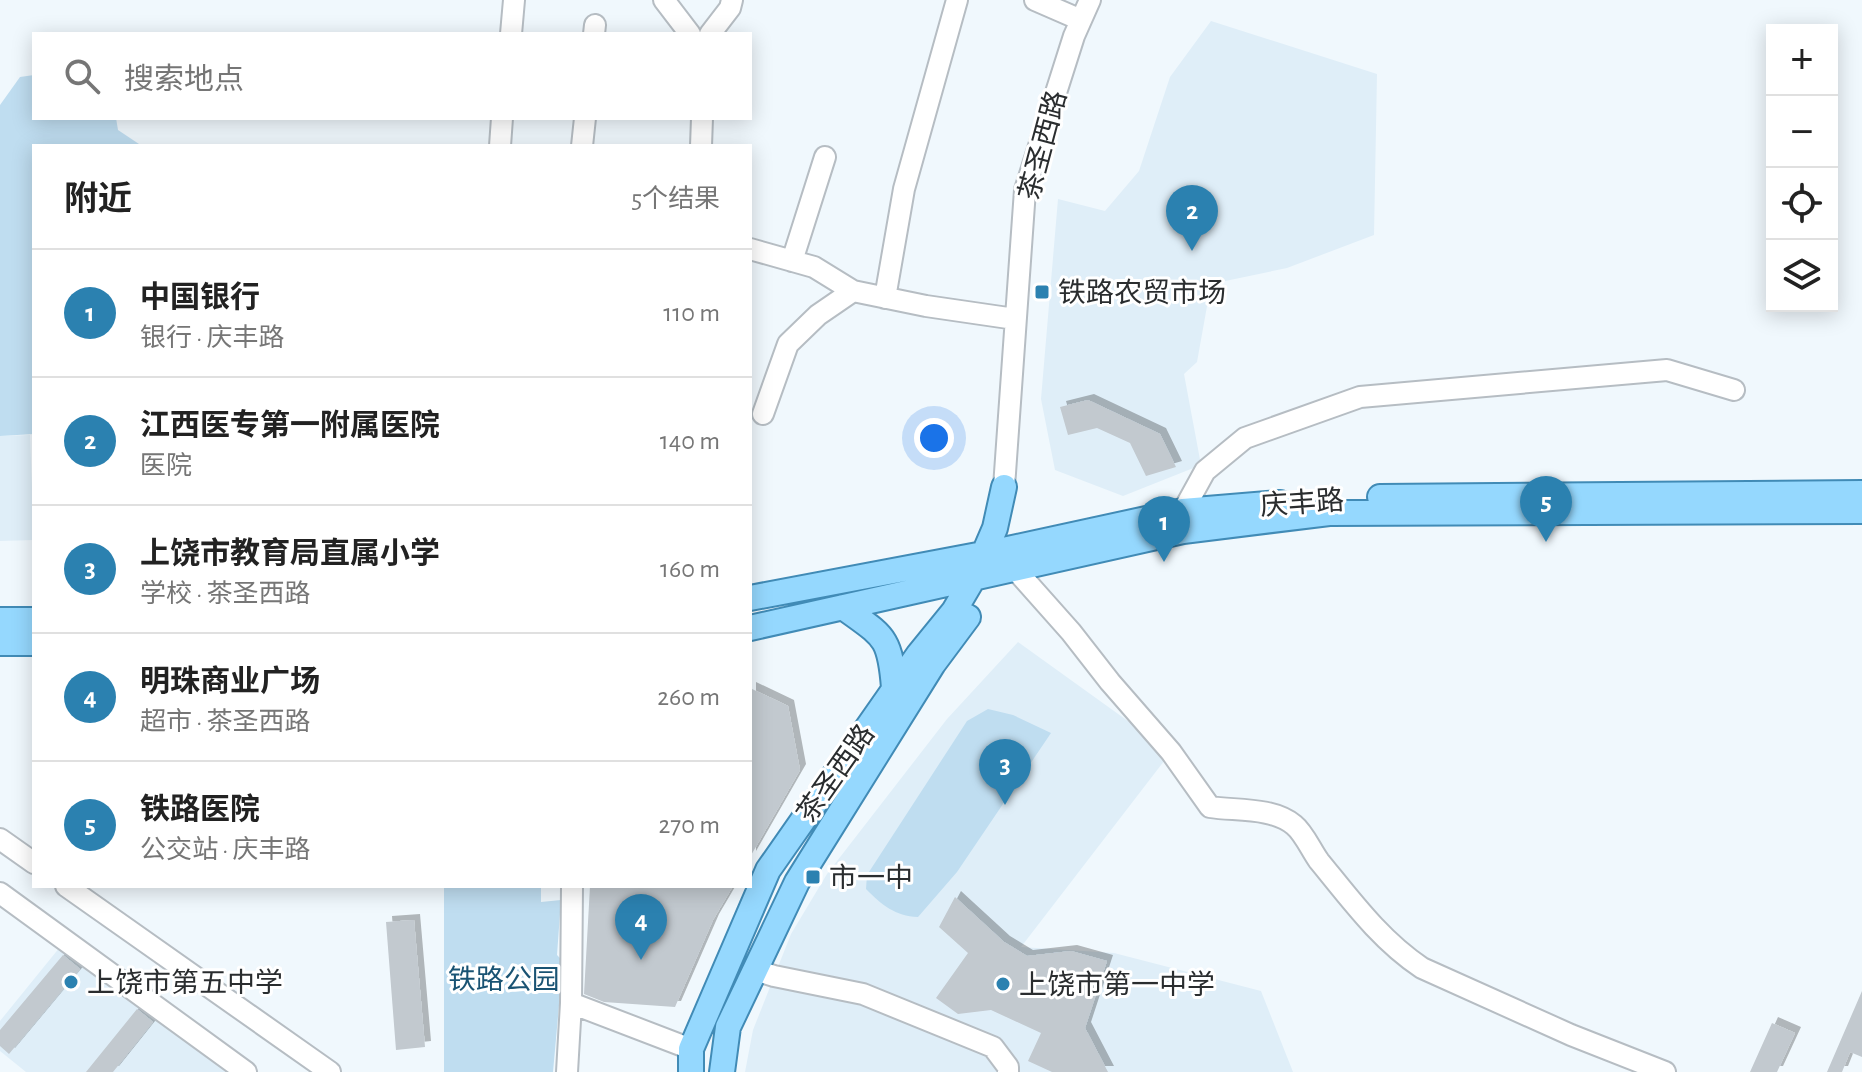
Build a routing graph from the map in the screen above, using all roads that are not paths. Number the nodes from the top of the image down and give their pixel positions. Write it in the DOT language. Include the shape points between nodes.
graph roads {
  1 [pos="514,0"];
  2 [pos="664,0"];
  3 [pos="732,0"];
  4 [pos="957,0"];
  5 [pos="1035,0"];
  6 [pos="1090,0"];
  7 [pos="1081,20"];
  8 [pos="511,32"];
  9 [pos="688,32"];
  10 [pos="712,32"];
  11 [pos="502,120"];
  12 [pos="585,120"];
  13 [pos="702,120"];
  14 [pos="500,144"];
  15 [pos="582,144"];
  16 [pos="701,144"];
  17 [pos="825,157"];
  18 [pos="752,250"];
  19 [pos="792,261"];
  20 [pos="853,291"];
  21 [pos="885,298"];
  22 [pos="1015,319"];
  23 [pos="1734,390"];
  24 [pos="763,414"];
  25 [pos="1004,487"];
  26 [pos="1862,493"];
  27 [pos="1183,511"];
  28 [pos="1862,511"];
  29 [pos="987,564"];
  30 [pos="1014,571"];
  31 [pos="752,598"];
  32 [pos="843,607"];
  33 [pos="0,620"];
  34 [pos="32,620"];
  35 [pos="752,628"];
  36 [pos="0,643"];
  37 [pos="32,643"];
  38 [pos="894,688"];
  39 [pos="0,839"];
  40 [pos="32,862"];
  41 [pos="69,888"];
  42 [pos="572,888"];
  43 [pos="0,893"];
  44 [pos="755,970"];
  45 [pos="571,1003"];
  46 [pos="691,1061"];
  47 [pos="246,1072"];
  48 [pos="330,1072"];
  49 [pos="567,1072"];
  50 [pos="722,1072"];
  51 [pos="1008,1072"];
  52 [pos="1665,1072"];
  1 -- 8 [label="street"];
  2 -- 9 [label="street"];
  3 -- 10 [label="street"];
  4 -- 21 [label="street" via="904,189"];
  5 -- 7 [label="street"];
  6 -- 7 [label="street, 茶圣西路"];
  7 -- 22 [label="street, 茶圣西路" via="1025,190"];
  11 -- 14 [label="street"];
  12 -- 15 [label="street"];
  13 -- 16 [label="street"];
  17 -- 19 [label="street"];
  18 -- 19 [label="street"];
  19 -- 20 [label="street" via="814,267"];
  20 -- 21 [label="street"];
  20 -- 24 [label="street" via="788,344"];
  21 -- 22 [label="street"];
  22 -- 25 [label="street, 茶圣西路"];
  23 -- 27 [label="street" via="1667,370 1360,397 1245,438 1205,471"];
  25 -- 29 [label="main road, 茶圣西路" via="1006,530"];
  26 -- 27 [label="main road, 庆丰路" via="1361,497"];
  27 -- 29 [label="main road, 庆丰路"];
  28 -- 30 [label="main road" via="1329,513 1183,531"];
  29 -- 30 [label="main road"];
  29 -- 31 [label="main road, 庆丰路"];
  29 -- 32 [label="main road"];
  29 -- 38 [label="main road, 茶圣西路"];
  29 -- 44 [label="main road, 茶圣西路" via="968,619 933,664 797,882"];
  30 -- 52 [label="street" via="1171,752 1210,807 1269,813 1295,826 1371,925 1422,968"];
  32 -- 35 [label="main road"];
  32 -- 38 [label="main road" via="878,633 891,653"];
  33 -- 34 [label="main road"];
  36 -- 37 [label="main road"];
  38 -- 46 [label="main road, 茶圣西路" via="768,870"];
  39 -- 40 [label="street"];
  41 -- 48 [label="street"];
  42 -- 45 [label="street"];
  43 -- 47 [label="street"];
  44 -- 50 [label="main road, 茶圣西路" via="728,1027"];
  44 -- 51 [label="street" via="863,994 993,1047"];
  45 -- 46 [label="street"];
  45 -- 49 [label="street"];
}
